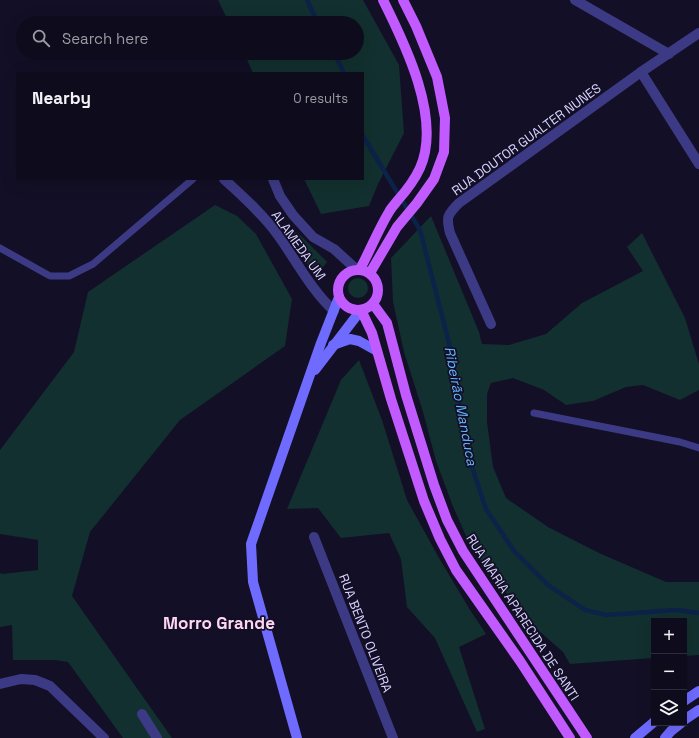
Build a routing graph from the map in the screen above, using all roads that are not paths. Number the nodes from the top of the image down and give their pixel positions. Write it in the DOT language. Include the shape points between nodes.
graph roads {
  1 [pos="383,0"];
  2 [pos="403,0"];
  3 [pos="575,0"];
  4 [pos="699,33"];
  5 [pos="669,54"];
  6 [pos="641,72"];
  7 [pos="699,164"];
  8 [pos="192,180"];
  9 [pos="225,180"];
  10 [pos="273,180"];
  11 [pos="0,248"];
  12 [pos="358,269"];
  13 [pos="370,273"];
  14 [pos="339,297"];
  15 [pos="373,304"];
  16 [pos="361,310"];
  17 [pos="334,311"];
  18 [pos="491,324"];
  19 [pos="333,345"];
  20 [pos="377,351"];
  21 [pos="310,376"];
  22 [pos="534,413"];
  23 [pos="699,448"];
  24 [pos="314,536"];
  25 [pos="0,684"];
  26 [pos="699,691"];
  27 [pos="687,699"];
  28 [pos="699,710"];
  29 [pos="142,714"];
  30 [pos="687,718"];
  31 [pos="651,725"];
  32 [pos="677,726"];
  33 [pos="104,738"];
  34 [pos="157,738"];
  35 [pos="297,738"];
  36 [pos="393,738"];
  37 [pos="570,738"];
  38 [pos="587,738"];
  39 [pos="635,738"];
  40 [pos="665,738"];
  1 -- 12 [label="main road" via="415,70 426,115 426,143 420,167 407,190 389,211"];
  2 -- 13 [label="main road" via="437,77 445,118 444,152 434,179 397,227"];
  3 -- 5 [label="street"];
  4 -- 5 [label="street, RUA DOUTOR GUALTER NUNES"];
  5 -- 6 [label="street, RUA DOUTOR GUALTER NUNES"];
  6 -- 7 [label="street"];
  6 -- 18 [label="street, RUA DOUTOR GUALTER NUNES" via="451,211 447,220 450,233"];
  8 -- 11 [label="lane" via="93,264 69,276 50,276"];
  9 -- 17 [label="street, ALAMEDA UM" via="276,233 323,301"];
  10 -- 12 [label="street, ALAMEDA UM" via="280,196 313,238 334,249"];
  12 -- 13 [label="main road"];
  12 -- 14 [label="main road" via="347,272 341,279"];
  13 -- 15 [label="main road" via="378,288 378,296"];
  14 -- 16 [label="main road" via="348,307"];
  14 -- 17 [label="main road"];
  15 -- 16 [label="main road"];
  15 -- 38 [label="main road, RUA MARIA APARECIDA DE SANTI" via="387,323 406,395 447,520 463,551"];
  16 -- 19 [label="main road"];
  16 -- 20 [label="main road, RUA MARIA APARECIDA DE SANTI"];
  17 -- 21 [label="main road"];
  19 -- 20 [label="main road" via="350,339 359,340"];
  19 -- 21 [label="main road"];
  20 -- 37 [label="main road, RUA MARIA APARECIDA DE SANTI" via="424,501 440,539 456,570"];
  21 -- 35 [label="main road" via="251,544 253,582"];
  22 -- 23 [label="lane"];
  24 -- 36 [label="street, RUA BENTO OLIVEIRA"];
  25 -- 33 [label="street" via="21,679 35,680 50,686"];
  26 -- 27 [label="main road"];
  28 -- 30 [label="main road"];
  29 -- 34 [label="street"];
  31 -- 39 [label="main road"];
  32 -- 40 [label="main road"];
}
